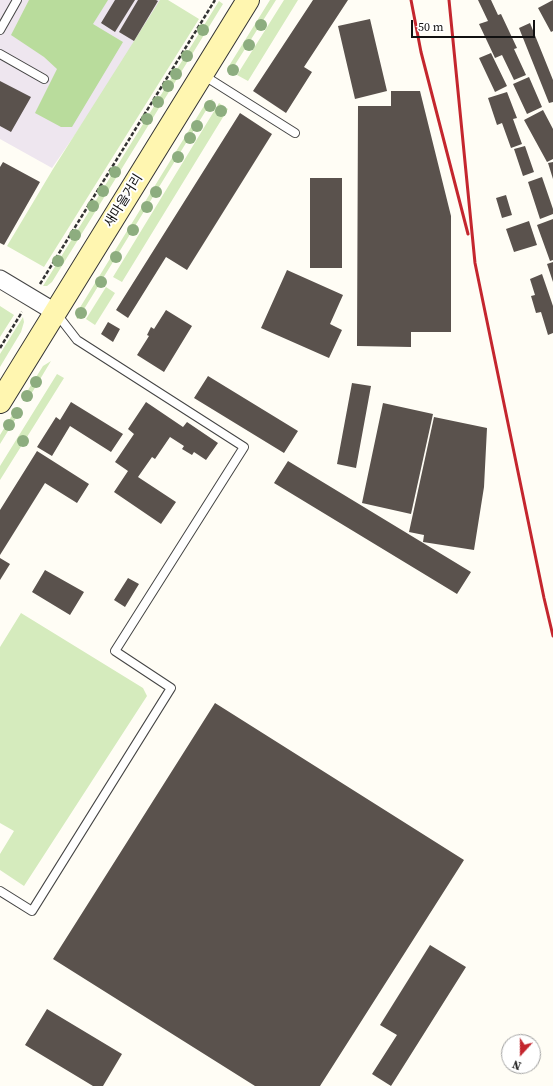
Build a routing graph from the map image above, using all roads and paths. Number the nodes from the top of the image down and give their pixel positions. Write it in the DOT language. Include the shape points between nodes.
graph roads {
  1 [pos="17,0"];
  2 [pos="215,0"];
  3 [pos="248,0"];
  4 [pos="0,30"];
  5 [pos="0,54"];
  6 [pos="202,74"];
  7 [pos="44,79"];
  8 [pos="295,133"];
  9 [pos="0,279"];
  10 [pos="31,298"];
  11 [pos="55,312"];
  12 [pos="0,348"];
  13 [pos="0,402"];
  14 [pos="0,891"];
  1 -- 4 [label="lane"];
  2 -- 10 [label="path"];
  3 -- 6 [label="main road, 새마을거리"];
  5 -- 7 [label="lane"];
  6 -- 8 [label="lane"];
  6 -- 11 [label="main road, 새마을거리"];
  9 -- 10 [label="street"];
  10 -- 11 [label="street"];
  10 -- 12 [label="path"];
  11 -- 13 [label="main road, 새마을거리"];
  11 -- 14 [label="lane" via="77,340 244,447 115,651 171,688 32,912"];
}
